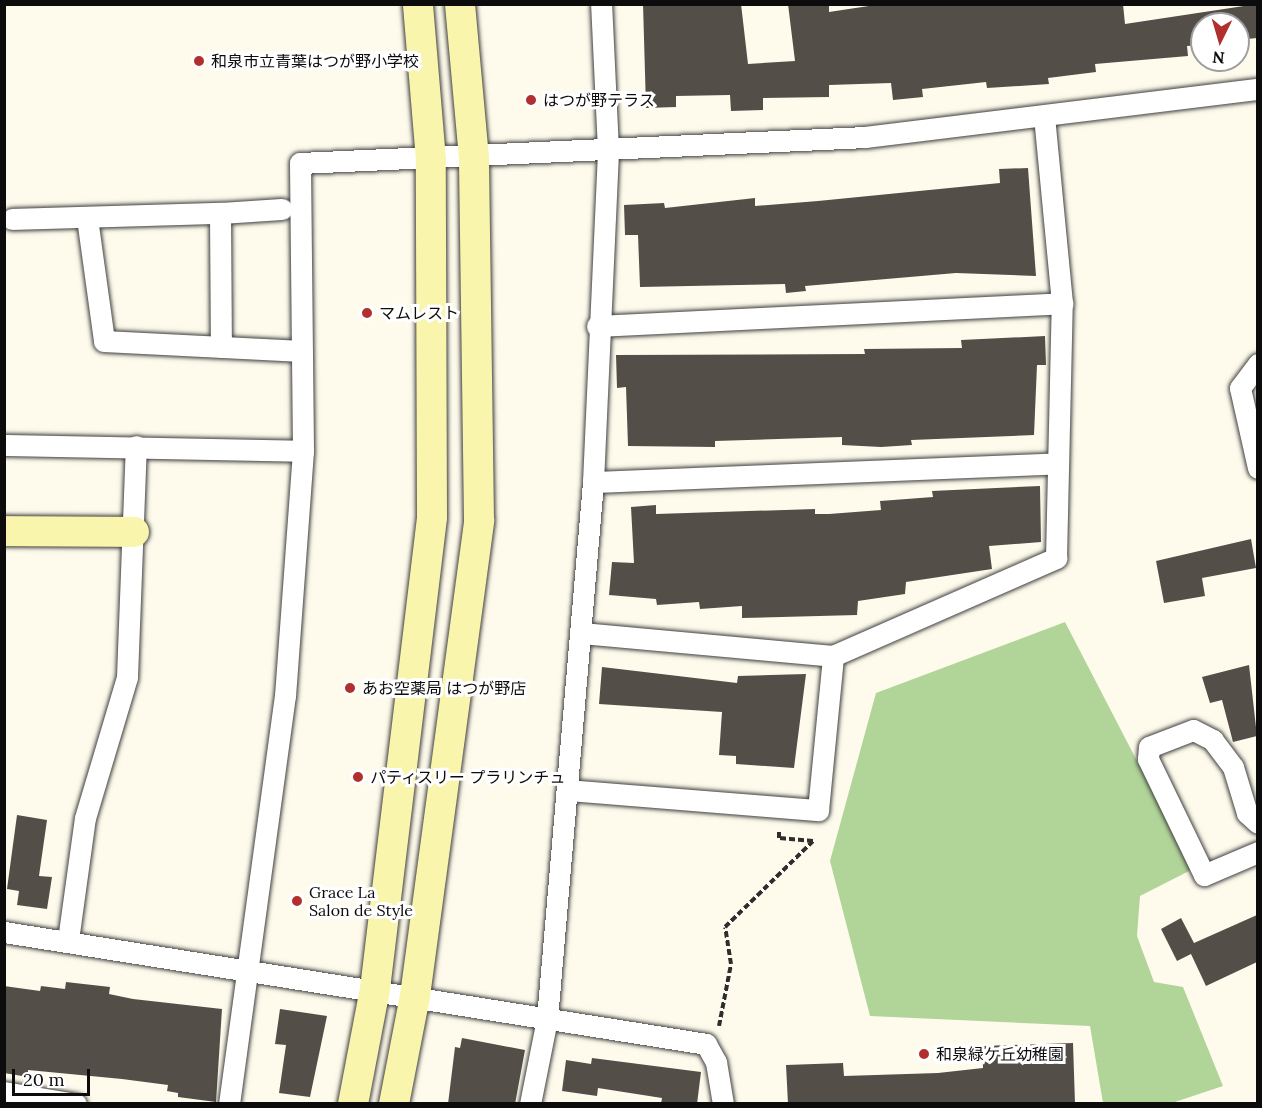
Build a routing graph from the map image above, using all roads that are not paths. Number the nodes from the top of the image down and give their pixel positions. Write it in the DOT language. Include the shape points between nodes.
graph roads {
  1 [pos="418,4"];
  2 [pos="460,4"];
  3 [pos="601,4"];
  4 [pos="1257,89"];
  5 [pos="1044,117"];
  6 [pos="608,150"];
  7 [pos="474,158"];
  8 [pos="431,160"];
  9 [pos="282,209"];
  10 [pos="220,213"];
  11 [pos="87,218"];
  12 [pos="12,219"];
  13 [pos="1062,303"];
  14 [pos="597,326"];
  15 [pos="221,347"];
  16 [pos="302,351"];
  17 [pos="1257,364"];
  18 [pos="4,445"];
  19 [pos="136,446"];
  20 [pos="303,451"];
  21 [pos="1057,463"];
  22 [pos="1257,468"];
  23 [pos="593,482"];
  24 [pos="4,531"];
  25 [pos="134,532"];
  26 [pos="581,633"];
  27 [pos="833,656"];
  28 [pos="567,790"];
  29 [pos="1257,823"];
  30 [pos="1257,852"];
  31 [pos="4,932"];
  32 [pos="68,940"];
  33 [pos="247,967"];
  34 [pos="375,989"];
  35 [pos="415,996"];
  36 [pos="547,1019"];
  37 [pos="4,1092"];
  38 [pos="76,1104"];
  39 [pos="229,1104"];
  40 [pos="353,1104"];
  41 [pos="394,1104"];
  42 [pos="530,1104"];
  43 [pos="723,1104"];
  1 -- 8 [label="street"];
  2 -- 7 [label="street"];
  3 -- 6 [label="street"];
  4 -- 5 [label="street"];
  5 -- 6 [label="street" via="865,137"];
  5 -- 13 [label="street"];
  6 -- 7 [label="street"];
  6 -- 14 [label="street"];
  7 -- 8 [label="street"];
  7 -- 35 [label="street" via="479,520"];
  8 -- 16 [label="street" via="300,163"];
  8 -- 34 [label="street" via="432,517"];
  9 -- 10 [label="street"];
  10 -- 11 [label="street"];
  10 -- 15 [label="street"];
  11 -- 12 [label="street"];
  11 -- 15 [label="street" via="104,341"];
  13 -- 14 [label="street"];
  13 -- 21 [label="street"];
  14 -- 23 [label="street"];
  15 -- 16 [label="street"];
  16 -- 20 [label="street"];
  17 -- 22 [label="street" via="1240,388"];
  18 -- 19 [label="street"];
  19 -- 20 [label="street"];
  19 -- 25 [label="street"];
  20 -- 33 [label="street" via="285,696"];
  21 -- 23 [label="street"];
  21 -- 27 [label="street" via="1056,558"];
  23 -- 26 [label="street"];
  24 -- 25 [label="street"];
  25 -- 32 [label="street" via="127,677 85,818"];
  26 -- 27 [label="street"];
  26 -- 28 [label="street"];
  27 -- 28 [label="street" via="818,810"];
  28 -- 36 [label="street"];
  29 -- 30 [label="street" via="1247,813 1233,767 1213,740 1193,730 1149,747 1148,759 1204,875"];
  31 -- 32 [label="street"];
  32 -- 33 [label="street"];
  33 -- 34 [label="street"];
  33 -- 39 [label="street"];
  34 -- 35 [label="street"];
  34 -- 40 [label="street"];
  35 -- 36 [label="street"];
  35 -- 41 [label="street"];
  36 -- 42 [label="street"];
  36 -- 43 [label="street" via="706,1044 716,1062"];
  37 -- 38 [label="street"];
}
